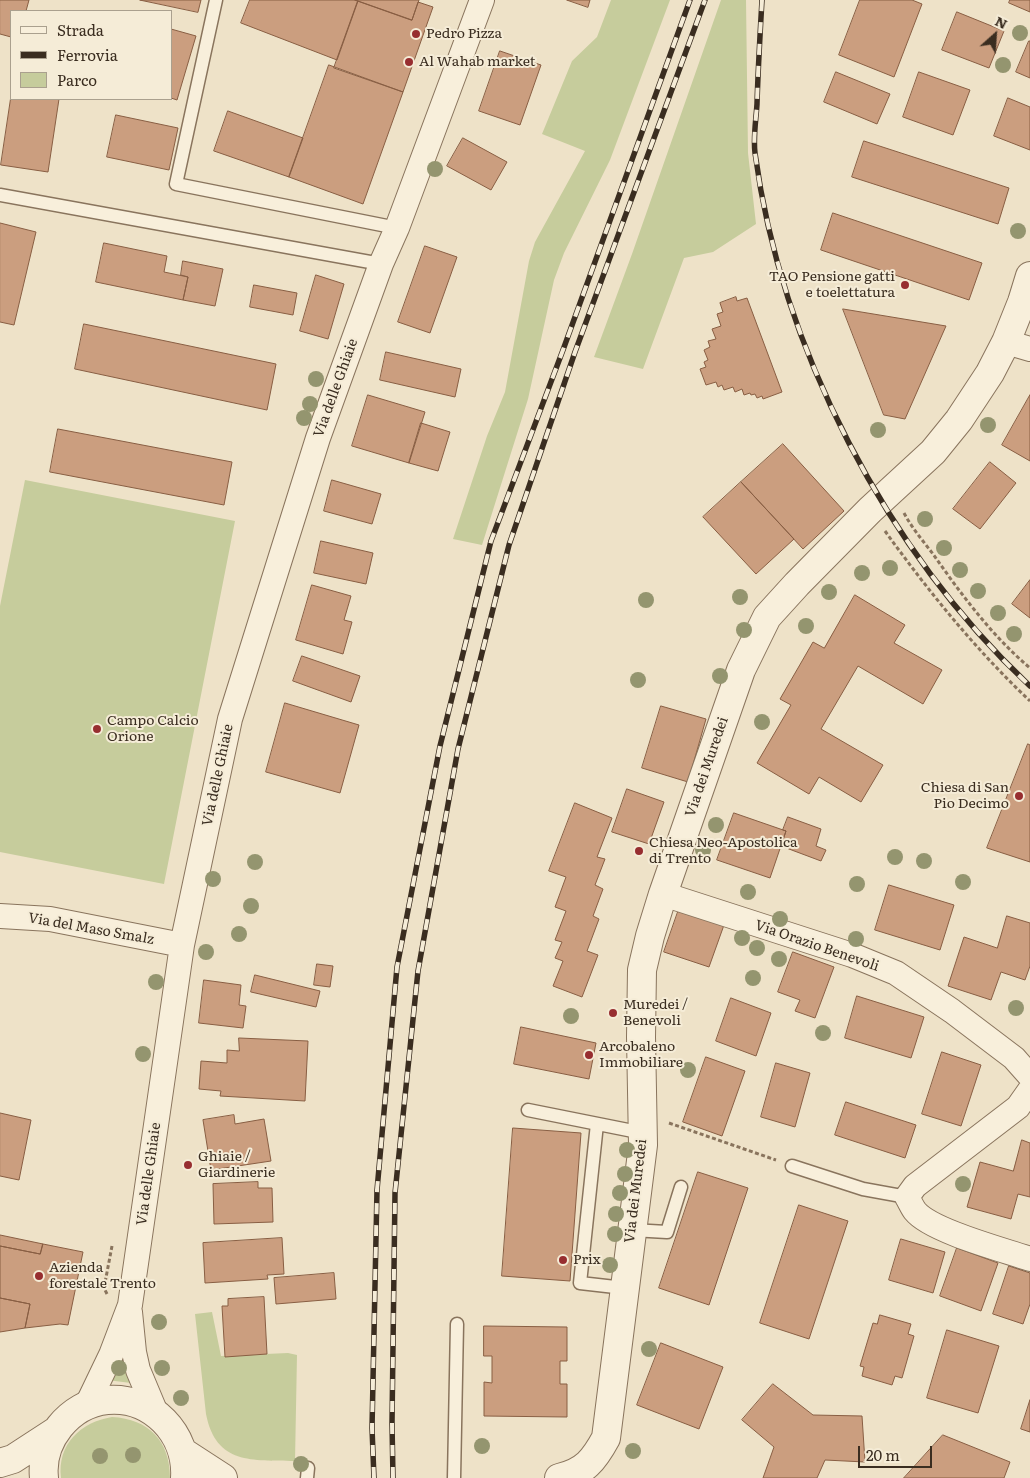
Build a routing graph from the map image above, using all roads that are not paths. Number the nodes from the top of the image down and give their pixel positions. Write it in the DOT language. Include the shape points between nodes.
graph roads {
  1 [pos="216,0"];
  2 [pos="482,0"];
  3 [pos="0,195"];
  4 [pos="397,228"];
  5 [pos="381,264"];
  6 [pos="1030,276"];
  7 [pos="1018,346"];
  8 [pos="663,894"];
  9 [pos="0,917"];
  10 [pos="182,945"];
  11 [pos="1030,1076"];
  12 [pos="1030,1090"];
  13 [pos="528,1110"];
  14 [pos="597,1124"];
  15 [pos="643,1133"];
  16 [pos="792,1166"];
  17 [pos="681,1187"];
  18 [pos="907,1197"];
  19 [pos="632,1230"];
  20 [pos="1030,1259"];
  21 [pos="624,1288"];
  22 [pos="130,1305"];
  23 [pos="456,1324"];
  24 [pos="87,1406"];
  25 [pos="156,1414"];
  26 [pos="56,1431"];
  27 [pos="0,1464"];
  28 [pos="184,1465"];
  29 [pos="44,1478"];
  30 [pos="223,1478"];
  31 [pos="454,1478"];
  32 [pos="559,1478"];
  1 -- 4 [label="lane" via="176,184"];
  2 -- 4 [label="street, Via delle Ghiaie"];
  3 -- 5 [label="lane"];
  4 -- 5 [label="street, Via delle Ghiaie"];
  5 -- 10 [label="street, Via delle Ghiaie" via="318,438 230,720"];
  6 -- 7 [label="street, Via dei Muredei" via="1022,302"];
  7 -- 8 [label="street, Via dei Muredei" via="990,373 933,452 856,524 767,618 741,670"];
  8 -- 11 [label="street, Via Orazio Benevoli" via="852,955 896,974 1014,1058"];
  8 -- 15 [label="street, Via dei Muredei" via="642,970"];
  9 -- 10 [label="street, Via del Maso Smalz" via="50,919"];
  10 -- 22 [label="street, Via delle Ghiaie"];
  12 -- 18 [label="street" via="1018,1107 915,1186"];
  13 -- 14 [label="lane"];
  14 -- 15 [label="lane"];
  14 -- 21 [label="lane" via="580,1283"];
  15 -- 19 [label="street, Via dei Muredei"];
  16 -- 18 [label="lane" via="863,1189"];
  17 -- 19 [label="lane" via="667,1232"];
  18 -- 20 [label="street" via="915,1212 931,1223"];
  19 -- 21 [label="street, Via dei Muredei"];
  21 -- 32 [label="street, Via dei Muredei" via="606,1438 595,1458 584,1468"];
  22 -- 24 [label="street, Via delle Ghiaie"];
  22 -- 25 [label="street, Via delle Ghiaie" via="138,1370"];
  23 -- 31 [label="lane"];
  24 -- 25 [label="street" via="106,1400 127,1401"];
  24 -- 26 [label="street" via="70,1416"];
  25 -- 28 [label="street" via="177,1437"];
  26 -- 27 [label="street"];
  26 -- 29 [label="street" via="46,1449"];
  28 -- 30 [label="street"];
}
